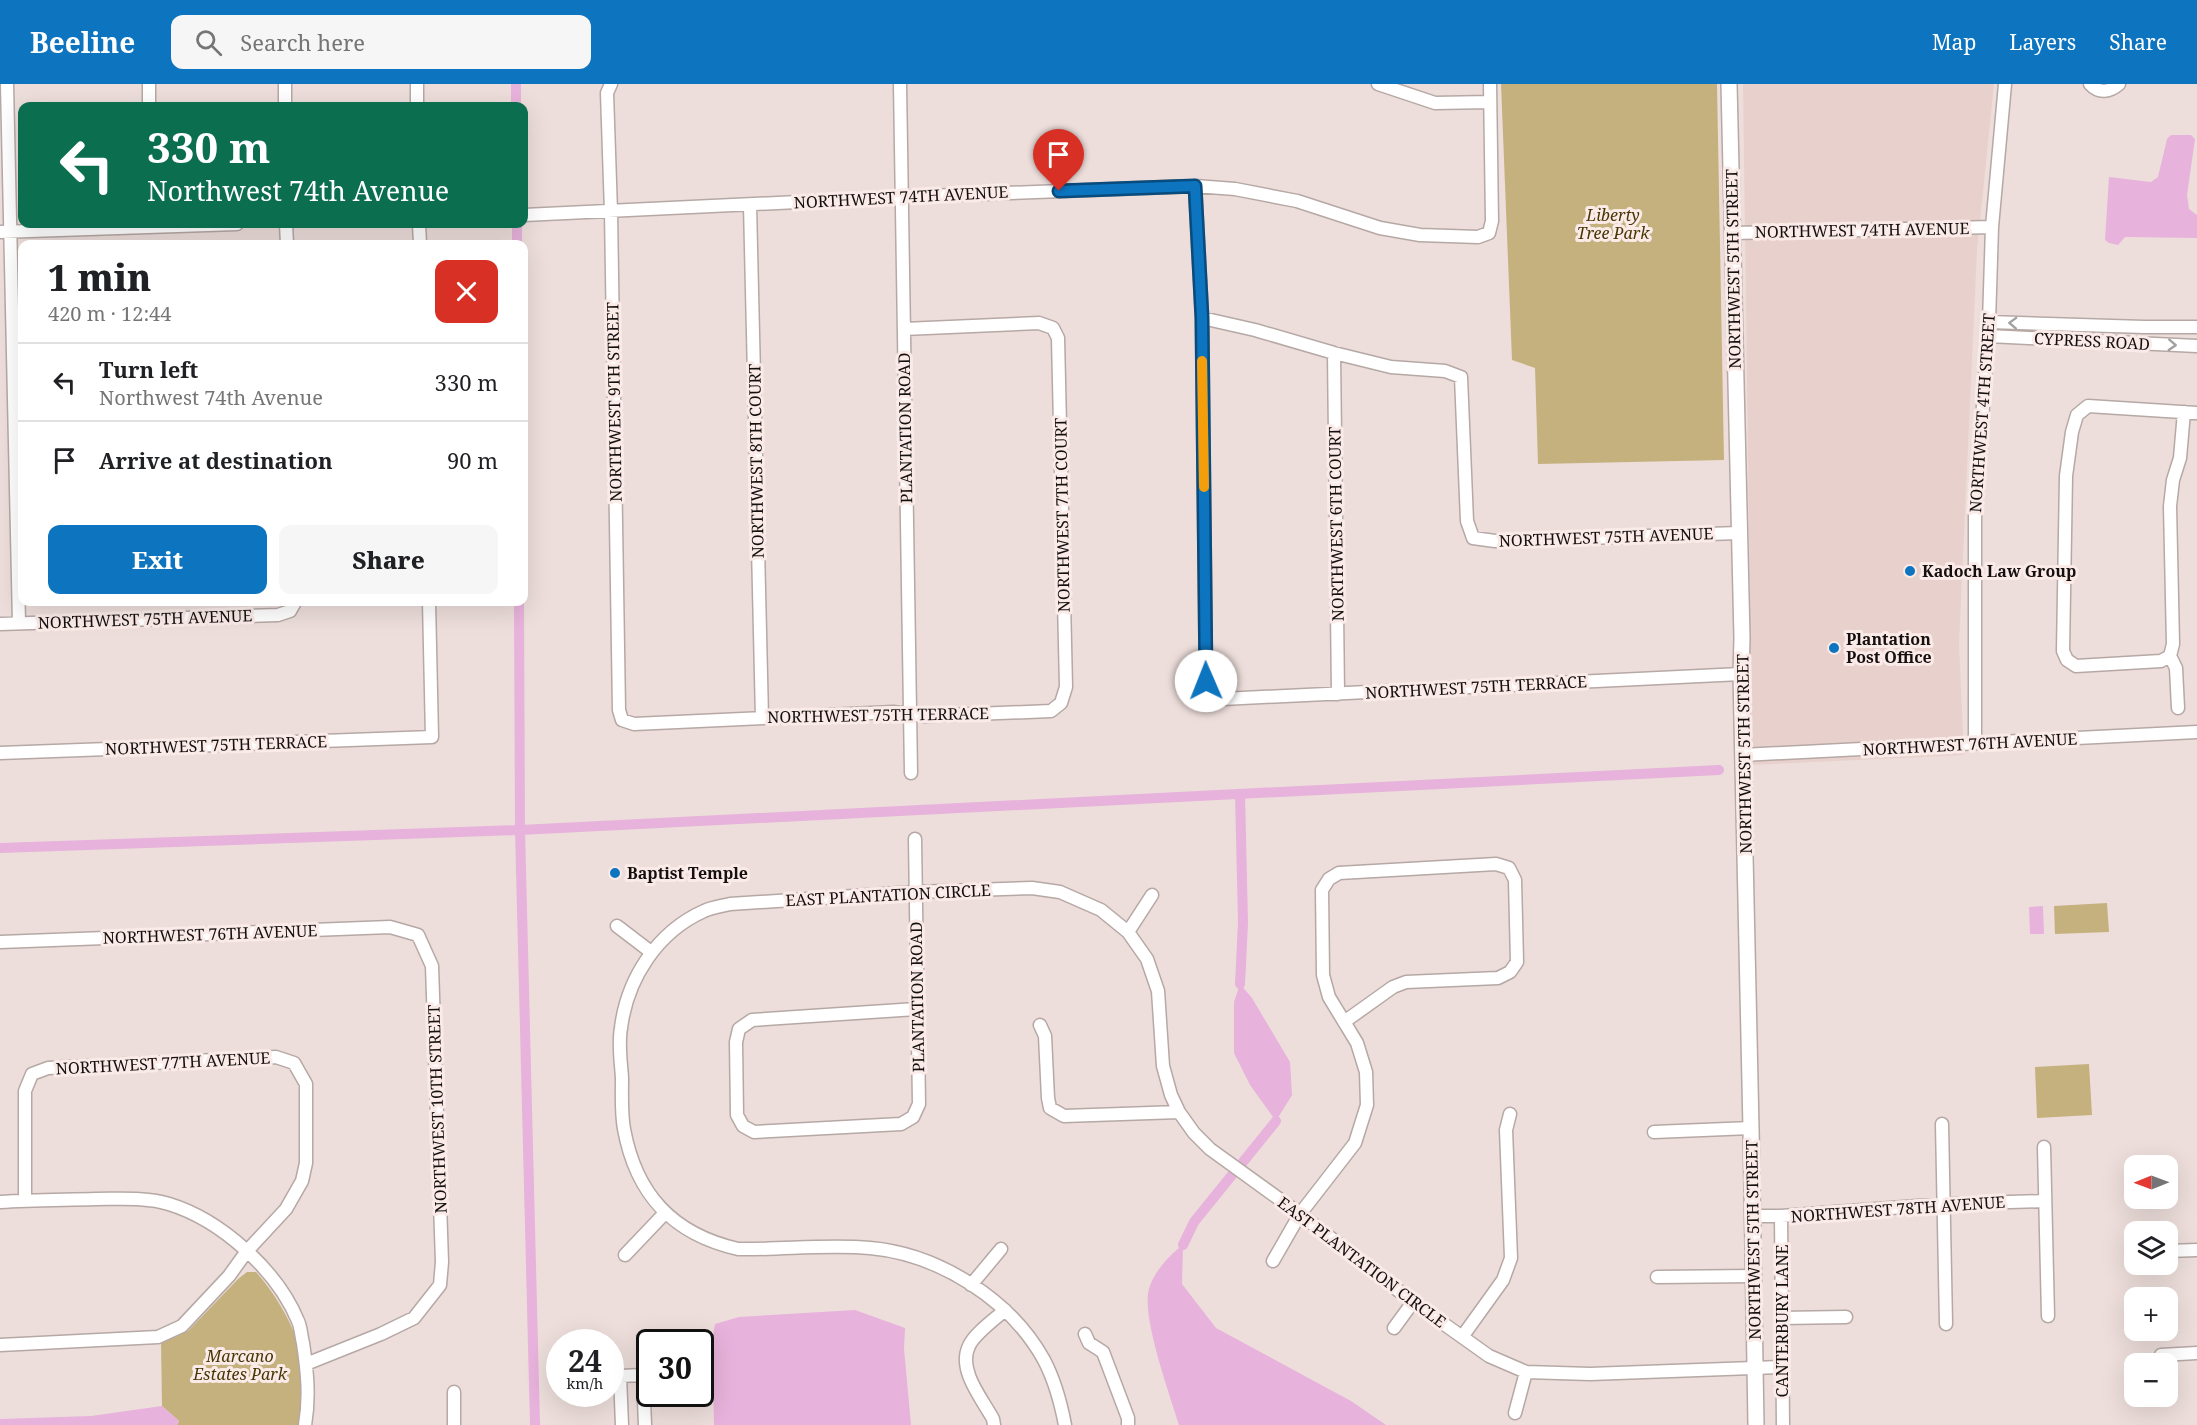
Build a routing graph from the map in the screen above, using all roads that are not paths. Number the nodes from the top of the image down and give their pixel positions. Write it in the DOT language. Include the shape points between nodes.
graph roads {
  1 [pos="7,84"];
  2 [pos="149,84"];
  3 [pos="285,84"];
  4 [pos="417,84"];
  5 [pos="611,84"];
  6 [pos="900,84"];
  7 [pos="1378,84"];
  8 [pos="1490,84"];
  9 [pos="1729,84"];
  10 [pos="2005,84"];
  11 [pos="2090,84"];
  12 [pos="2120,84"];
  13 [pos="149,102"];
  14 [pos="285,102"];
  15 [pos="417,102"];
  16 [pos="1490,102"];
  17 [pos="1195,186"];
  18 [pos="901,196"];
  19 [pos="750,205"];
  20 [pos="611,212"];
  21 [pos="528,215"];
  22 [pos="1992,227"];
  23 [pos="78,228"];
  24 [pos="5,231"];
  25 [pos="1732,232"];
  26 [pos="1202,318"];
  27 [pos="1989,322"];
  28 [pos="2197,327"];
  29 [pos="904,329"];
  30 [pos="1988,336"];
  31 [pos="2197,346"];
  32 [pos="1334,353"];
  33 [pos="18,363"];
  34 [pos="2191,412"];
  35 [pos="1739,533"];
  36 [pos="19,606"];
  37 [pos="292,606"];
  38 [pos="429,606"];
  39 [pos="19,623"];
  40 [pos="0,624"];
  41 [pos="2170,656"];
  42 [pos="1741,674"];
  43 [pos="1338,694"];
  44 [pos="1061,703"];
  45 [pos="2178,708"];
  46 [pos="910,714"];
  47 [pos="762,718"];
  48 [pos="622,720"];
  49 [pos="2197,732"];
  50 [pos="1975,743"];
  51 [pos="0,753"];
  52 [pos="1742,755"];
  53 [pos="911,773"];
  54 [pos="915,839"];
  55 [pos="915,892"];
  56 [pos="1152,895"];
  57 [pos="617,926"];
  58 [pos="1128,932"];
  59 [pos="418,935"];
  60 [pos="0,942"];
  61 [pos="651,952"];
  62 [pos="916,1009"];
  63 [pos="1344,1022"];
  64 [pos="1040,1025"];
  65 [pos="1179,1112"];
  66 [pos="1510,1113"];
  67 [pos="1942,1124"];
  68 [pos="1751,1128"];
  69 [pos="1654,1132"];
  70 [pos="2044,1147"];
  71 [pos="25,1200"];
  72 [pos="2045,1201"];
  73 [pos="0,1202"];
  74 [pos="1945,1204"];
  75 [pos="665,1213"];
  76 [pos="1300,1214"];
  77 [pos="1752,1216"];
  78 [pos="1781,1216"];
  79 [pos="1001,1249"];
  80 [pos="2197,1250"];
  81 [pos="247,1251"];
  82 [pos="2178,1251"];
  83 [pos="625,1255"];
  84 [pos="1273,1261"];
  85 [pos="1754,1276"];
  86 [pos="1658,1277"];
  87 [pos="971,1285"];
  88 [pos="1413,1302"];
  89 [pos="1005,1310"];
  90 [pos="2049,1316"];
  91 [pos="1846,1317"];
  92 [pos="1781,1318"];
  93 [pos="1946,1324"];
  94 [pos="1394,1328"];
  95 [pos="1085,1334"];
  96 [pos="1462,1337"];
  97 [pos="0,1345"];
  98 [pos="2197,1353"];
  99 [pos="2178,1354"];
  100 [pos="306,1364"];
  101 [pos="1781,1367"];
  102 [pos="1755,1369"];
  103 [pos="1526,1372"];
  104 [pos="454,1392"];
  105 [pos="1515,1413"];
  106 [pos="305,1425"];
  107 [pos="454,1425"];
  108 [pos="622,1425"];
  109 [pos="645,1425"];
  110 [pos="994,1425"];
  111 [pos="1065,1425"];
  112 [pos="1128,1425"];
  113 [pos="1755,1425"];
  114 [pos="1783,1425"];
  1 -- 24 [label="street"];
  2 -- 13 [label="street"];
  3 -- 14 [label="street"];
  4 -- 15 [label="street"];
  5 -- 20 [label="street, NORTHWEST 9TH STREET" via="607,93"];
  6 -- 18 [label="street, PLANTATION ROAD"];
  7 -- 16 [label="street" via="1435,103"];
  8 -- 16 [label="street"];
  9 -- 25 [label="street, NORTHWEST 5TH STREET"];
  10 -- 22 [label="street, NORTHWEST 4TH STREET"];
  11 -- 12 [label="street" via="2104,91"];
  16 -- 17 [label="street, NORTHWEST 74TH AVENUE" via="1492,221 1489,233 1478,237 1420,235 1380,228 1297,201"];
  17 -- 18 [label="street, NORTHWEST 74TH AVENUE"];
  17 -- 26 [label="street"];
  18 -- 19 [label="street, NORTHWEST 74TH AVENUE"];
  18 -- 29 [label="street, PLANTATION ROAD"];
  19 -- 20 [label="street, NORTHWEST 74TH AVENUE"];
  19 -- 47 [label="street, NORTHWEST 8TH COURT"];
  20 -- 21 [label="street, NORTHWEST 74TH AVENUE"];
  20 -- 48 [label="street, NORTHWEST 9TH STREET"];
  22 -- 25 [label="street, NORTHWEST 74TH AVENUE"];
  22 -- 27 [label="street, NORTHWEST 4TH STREET"];
  23 -- 24 [label="street"];
  24 -- 33 [label="street"];
  25 -- 35 [label="street, NORTHWEST 5TH STREET"];
  26 -- 32 [label="street"];
  26 -- 43 [label="street, NORTHWEST 75TH TERRACE" via="1206,681 1212,693 1222,699"];
  28 -- 27 [label="street, one-way"];
  27 -- 30 [label="street, NORTHWEST 4TH STREET"];
  29 -- 44 [label="street, NORTHWEST 7TH COURT" via="1039,323 1053,328 1058,338 1066,687"];
  29 -- 46 [label="street, PLANTATION ROAD"];
  30 -- 31 [label="street, CYPRESS ROAD, one-way"];
  30 -- 50 [label="street, NORTHWEST 4TH STREET" via="1975,517"];
  32 -- 35 [label="street, NORTHWEST 75TH AVENUE" via="1391,367 1445,371 1461,377 1467,521 1473,538 1495,541"];
  32 -- 43 [label="street, NORTHWEST 6TH COURT"];
  34 -- 41 [label="street" via="2170,506"];
  34 -- 41 [label="street" via="2088,406 2081,410 2072,432 2064,505 2063,651 2067,660 2076,666 2161,661"];
  35 -- 42 [label="street, NORTHWEST 5TH STREET"];
  36 -- 39 [label="street"];
  37 -- 39 [label="street, NORTHWEST 75TH AVENUE" via="278,615"];
  38 -- 51 [label="street, NORTHWEST 75TH TERRACE" via="432,737"];
  39 -- 40 [label="street, NORTHWEST 75TH AVENUE"];
  41 -- 45 [label="street" via="2176,668"];
  42 -- 43 [label="street, NORTHWEST 75TH TERRACE"];
  42 -- 52 [label="street, NORTHWEST 5TH STREET"];
  44 -- 46 [label="street, NORTHWEST 75TH TERRACE" via="1051,711"];
  46 -- 47 [label="street, NORTHWEST 75TH TERRACE"];
  46 -- 53 [label="street, PLANTATION ROAD"];
  47 -- 48 [label="street, NORTHWEST 75TH TERRACE" via="634,724"];
  49 -- 50 [label="street, NORTHWEST 76TH AVENUE"];
  50 -- 52 [label="street, NORTHWEST 76TH AVENUE"];
  52 -- 68 [label="street, NORTHWEST 5TH STREET"];
  54 -- 55 [label="street, PLANTATION ROAD"];
  55 -- 58 [label="street, EAST PLANTATION CIRCLE" via="1032,888 1060,892 1101,910"];
  55 -- 61 [label="street, EAST PLANTATION CIRCLE" via="730,904 704,910 676,928"];
  55 -- 62 [label="street, PLANTATION ROAD"];
  56 -- 58 [label="street"];
  57 -- 61 [label="street"];
  58 -- 65 [label="street, EAST PLANTATION CIRCLE" via="1147,959 1158,991 1163,1066"];
  59 -- 60 [label="street, NORTHWEST 76TH AVENUE" via="390,927"];
  59 -- 100 [label="street, NORTHWEST 10TH STREET" via="432,966 440,1285 414,1318"];
  61 -- 75 [label="street, EAST PLANTATION CIRCLE" via="626,998 620,1031 623,1126 643,1183"];
  62 -- 62 [label="street, PLANTATION ROAD" via="919,1104 914,1117 902,1124 754,1132 743,1126 737,1115 736,1042 740,1029 752,1020"];
  63 -- 63 [label="street" via="1329,997 1323,975 1322,890 1329,879 1339,873 1496,864 1509,868 1515,880 1517,962 1510,972 1498,978 1406,982"];
  63 -- 76 [label="street" via="1357,1043 1366,1072 1367,1104 1355,1143"];
  64 -- 65 [label="street" via="1046,1036 1050,1108 1064,1116"];
  65 -- 76 [label="street, EAST PLANTATION CIRCLE" via="1210,1149"];
  66 -- 96 [label="street" via="1506,1130 1511,1258 1503,1280"];
  67 -- 74 [label="street"];
  68 -- 69 [label="street"];
  68 -- 77 [label="street, NORTHWEST 5TH STREET"];
  70 -- 72 [label="street"];
  71 -- 73 [label="street"];
  71 -- 81 [label="street" via="129,1199 167,1203 202,1217"];
  71 -- 81 [label="street, NORTHWEST 77TH AVENUE" via="25,1091 32,1074 48,1068 276,1057 294,1063 306,1084 306,1163 303,1181 286,1209"];
  72 -- 74 [label="street, NORTHWEST 78TH AVENUE"];
  72 -- 90 [label="street"];
  74 -- 78 [label="street, NORTHWEST 78TH AVENUE"];
  74 -- 93 [label="street"];
  75 -- 83 [label="street"];
  75 -- 87 [label="street, EAST PLANTATION CIRCLE" via="689,1232 720,1245 756,1249 873,1248 934,1265"];
  76 -- 84 [label="street"];
  76 -- 88 [label="street, EAST PLANTATION CIRCLE"];
  77 -- 78 [label="street, NORTHWEST 78TH AVENUE"];
  77 -- 85 [label="street, NORTHWEST 5TH STREET"];
  78 -- 92 [label="street, CANTERBURY LANE"];
  79 -- 87 [label="street"];
  80 -- 82 [label="street"];
  81 -- 97 [label="street" via="182,1326 158,1337"];
  81 -- 100 [label="street" via="285,1296 300,1323"];
  85 -- 86 [label="street"];
  85 -- 102 [label="street, NORTHWEST 5TH STREET"];
  87 -- 89 [label="street, EAST PLANTATION CIRCLE"];
  88 -- 94 [label="street"];
  88 -- 96 [label="street, EAST PLANTATION CIRCLE"];
  89 -- 110 [label="street" via="973,1340 967,1353 968,1372"];
  89 -- 111 [label="street, EAST PLANTATION CIRCLE" via="1045,1362"];
  91 -- 92 [label="street"];
  92 -- 101 [label="street, CANTERBURY LANE"];
  95 -- 112 [label="street" via="1089,1343 1103,1352"];
  96 -- 103 [label="street, EAST PLANTATION CIRCLE" via="1489,1356"];
  98 -- 99 [label="street"];
  100 -- 106 [label="street"];
  101 -- 102 [label="street, EAST PLANTATION CIRCLE"];
  101 -- 114 [label="street, CANTERBURY LANE"];
  102 -- 103 [label="street, EAST PLANTATION CIRCLE"];
  102 -- 113 [label="street, NORTHWEST 5TH STREET"];
  103 -- 105 [label="street"];
  104 -- 107 [label="street"];
  108 -- 109 [label="street" via="620,1376 643,1375"];
}
